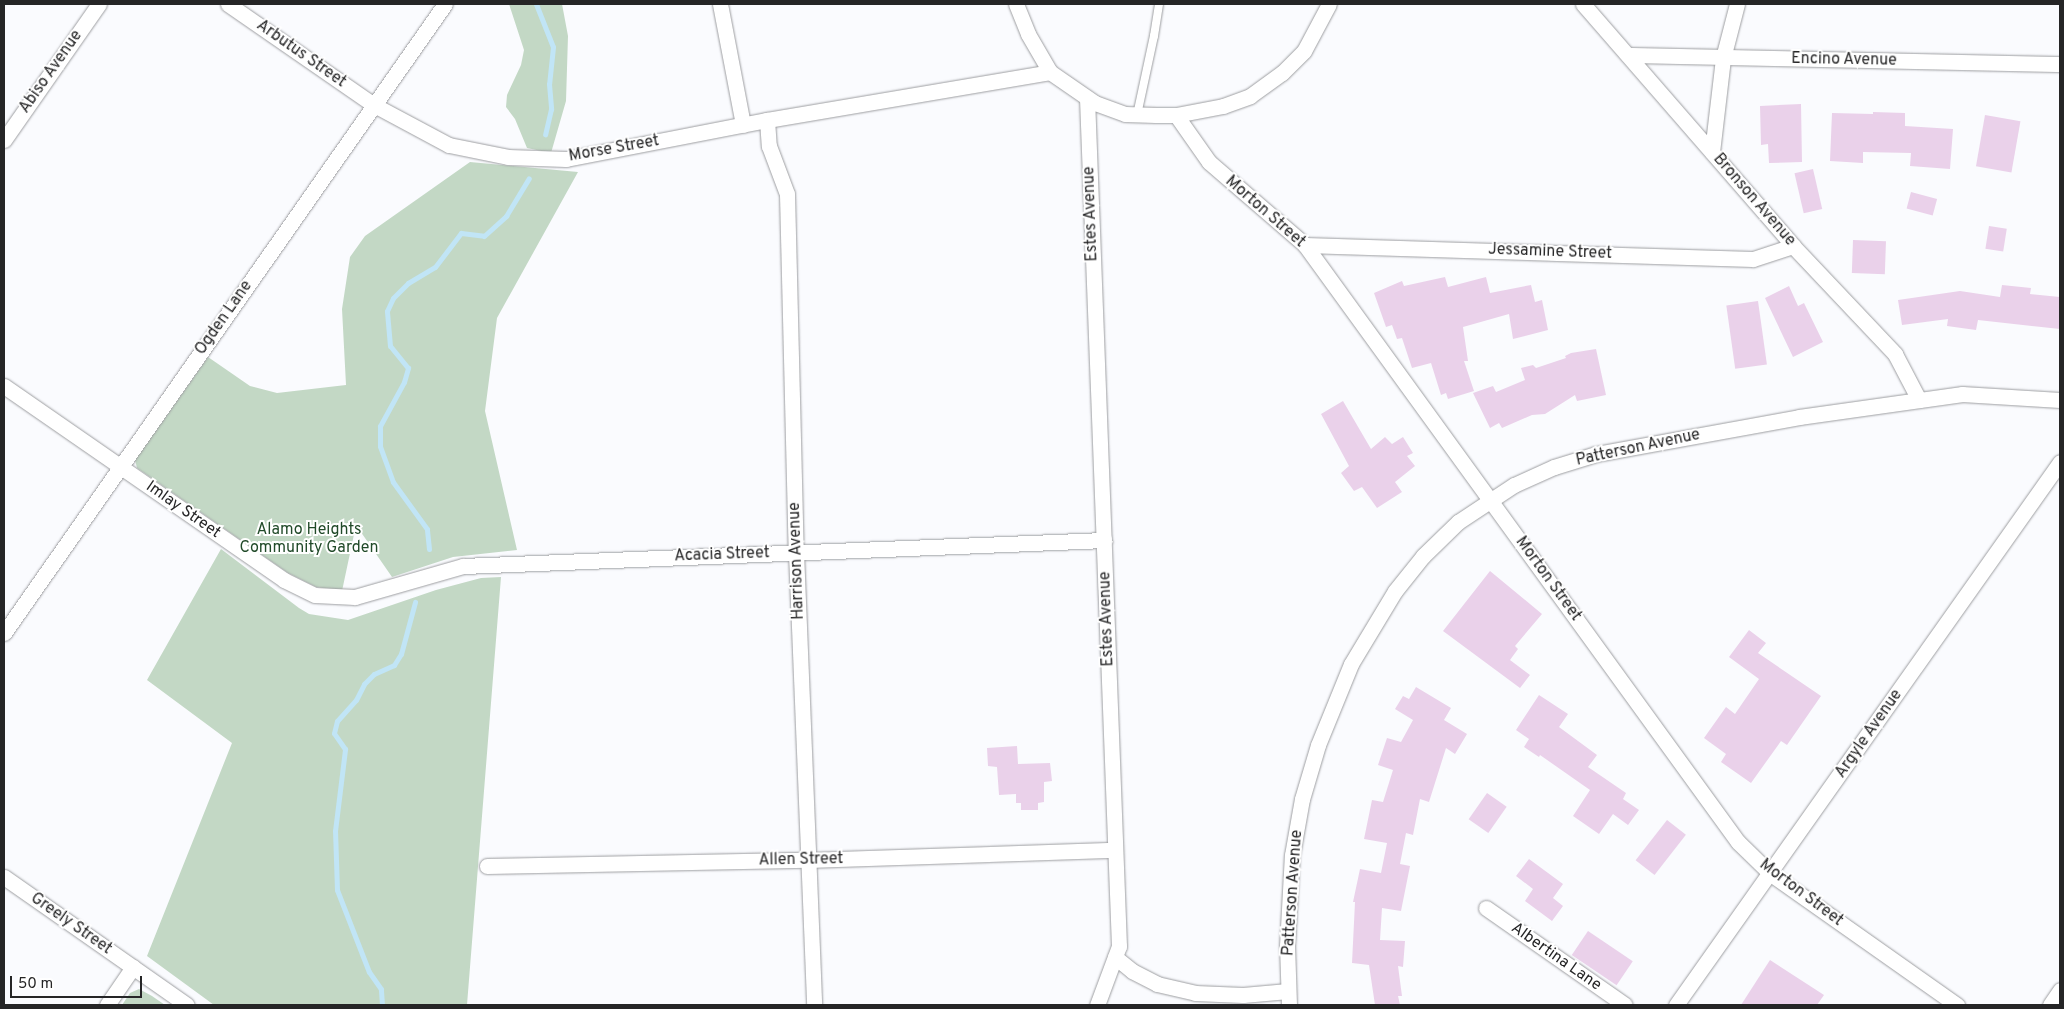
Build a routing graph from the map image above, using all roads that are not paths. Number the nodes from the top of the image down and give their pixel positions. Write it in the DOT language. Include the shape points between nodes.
graph roads {
  1 [pos="99,4"];
  2 [pos="228,4"];
  3 [pos="445,4"];
  4 [pos="720,4"];
  5 [pos="1016,4"];
  6 [pos="1159,4"];
  7 [pos="1329,4"];
  8 [pos="1583,4"];
  9 [pos="1737,4"];
  10 [pos="1628,55"];
  11 [pos="1723,58"];
  12 [pos="2060,64"];
  13 [pos="1050,72"];
  14 [pos="1087,98"];
  15 [pos="374,105"];
  16 [pos="1137,114"];
  17 [pos="1176,115"];
  18 [pos="767,120"];
  19 [pos="743,125"];
  20 [pos="4,140"];
  21 [pos="1712,152"];
  22 [pos="1305,245"];
  23 [pos="1793,246"];
  24 [pos="4,386"];
  25 [pos="1919,400"];
  26 [pos="2060,400"];
  27 [pos="2060,462"];
  28 [pos="119,466"];
  29 [pos="1490,499"];
  30 [pos="1104,540"];
  31 [pos="796,552"];
  32 [pos="404,584"];
  33 [pos="4,633"];
  34 [pos="1115,850"];
  35 [pos="808,860"];
  36 [pos="487,866"];
  37 [pos="1771,874"];
  38 [pos="4,877"];
  39 [pos="1486,908"];
  40 [pos="1115,957"];
  41 [pos="133,967"];
  42 [pos="2060,990"];
  43 [pos="1288,998"];
  44 [pos="107,1005"];
  45 [pos="187,1005"];
  46 [pos="814,1005"];
  47 [pos="1097,1005"];
  48 [pos="1625,1005"];
  49 [pos="1676,1005"];
  50 [pos="1958,1005"];
  51 [pos="2050,1005"];
  1 -- 20 [label="street, Abiso Avenue"];
  2 -- 15 [label="street, Arbutus Street"];
  3 -- 15 [label="street, Ogden Lane"];
  4 -- 19 [label="street"];
  5 -- 13 [label="street" via="1028,34"];
  6 -- 16 [label="lane"];
  7 -- 17 [label="street" via="1304,51 1282,73 1250,96 1224,106"];
  8 -- 10 [label="street, Bronson Avenue"];
  9 -- 11 [label="street"];
  10 -- 11 [label="street, Encino Avenue"];
  10 -- 21 [label="street, Bronson Avenue"];
  11 -- 12 [label="street, Encino Avenue"];
  11 -- 21 [label="street"];
  13 -- 14 [label="street"];
  13 -- 18 [label="street"];
  14 -- 16 [label="street" via="1125,114"];
  14 -- 30 [label="street, Estes Avenue"];
  15 -- 19 [label="street, Morse Street" via="449,145 508,157 566,159"];
  15 -- 28 [label="street, Ogden Lane"];
  16 -- 17 [label="street"];
  17 -- 22 [label="street, Morton Street" via="1209,162"];
  18 -- 19 [label="street, Morse Street"];
  18 -- 31 [label="street, Harrison Avenue" via="770,146 787,194"];
  21 -- 23 [label="street, Bronson Avenue"];
  22 -- 23 [label="street, Jessamine Street" via="1753,259"];
  22 -- 29 [label="street, Morton Street"];
  23 -- 25 [label="street, Bronson Avenue" via="1895,354"];
  24 -- 28 [label="street, Imlay Street"];
  25 -- 26 [label="street, Patterson Avenue" via="1962,394"];
  25 -- 29 [label="street, Patterson Avenue" via="1799,417 1596,454 1554,467"];
  27 -- 37 [label="street, Argyle Avenue"];
  28 -- 32 [label="street, Imlay Street" via="284,580 315,595 354,598"];
  28 -- 33 [label="street, Ogden Lane"];
  29 -- 37 [label="street, Morton Street" via="1738,842"];
  29 -- 43 [label="street, Patterson Avenue" via="1458,522 1423,556 1395,591 1351,664 1318,745 1302,799 1292,855"];
  30 -- 31 [label="street, Acacia Street"];
  30 -- 34 [label="street, Estes Avenue"];
  31 -- 32 [label="street, Acacia Street" via="463,566"];
  31 -- 35 [label="street, Harrison Avenue"];
  34 -- 35 [label="street, Allen Street"];
  34 -- 40 [label="street, Estes Avenue" via="1119,946"];
  35 -- 36 [label="street, Allen Street"];
  35 -- 46 [label="street, Harrison Avenue"];
  37 -- 49 [label="street, Argyle Avenue"];
  37 -- 50 [label="street, Morton Street"];
  38 -- 41 [label="street, Greely Street"];
  39 -- 48 [label="street, Albertina Lane"];
  40 -- 43 [label="street" via="1157,984 1195,992"];
  40 -- 47 [label="street, Estes Avenue"];
  41 -- 44 [label="street"];
  41 -- 45 [label="street, Greely Street"];
  42 -- 51 [label="street"];
}
